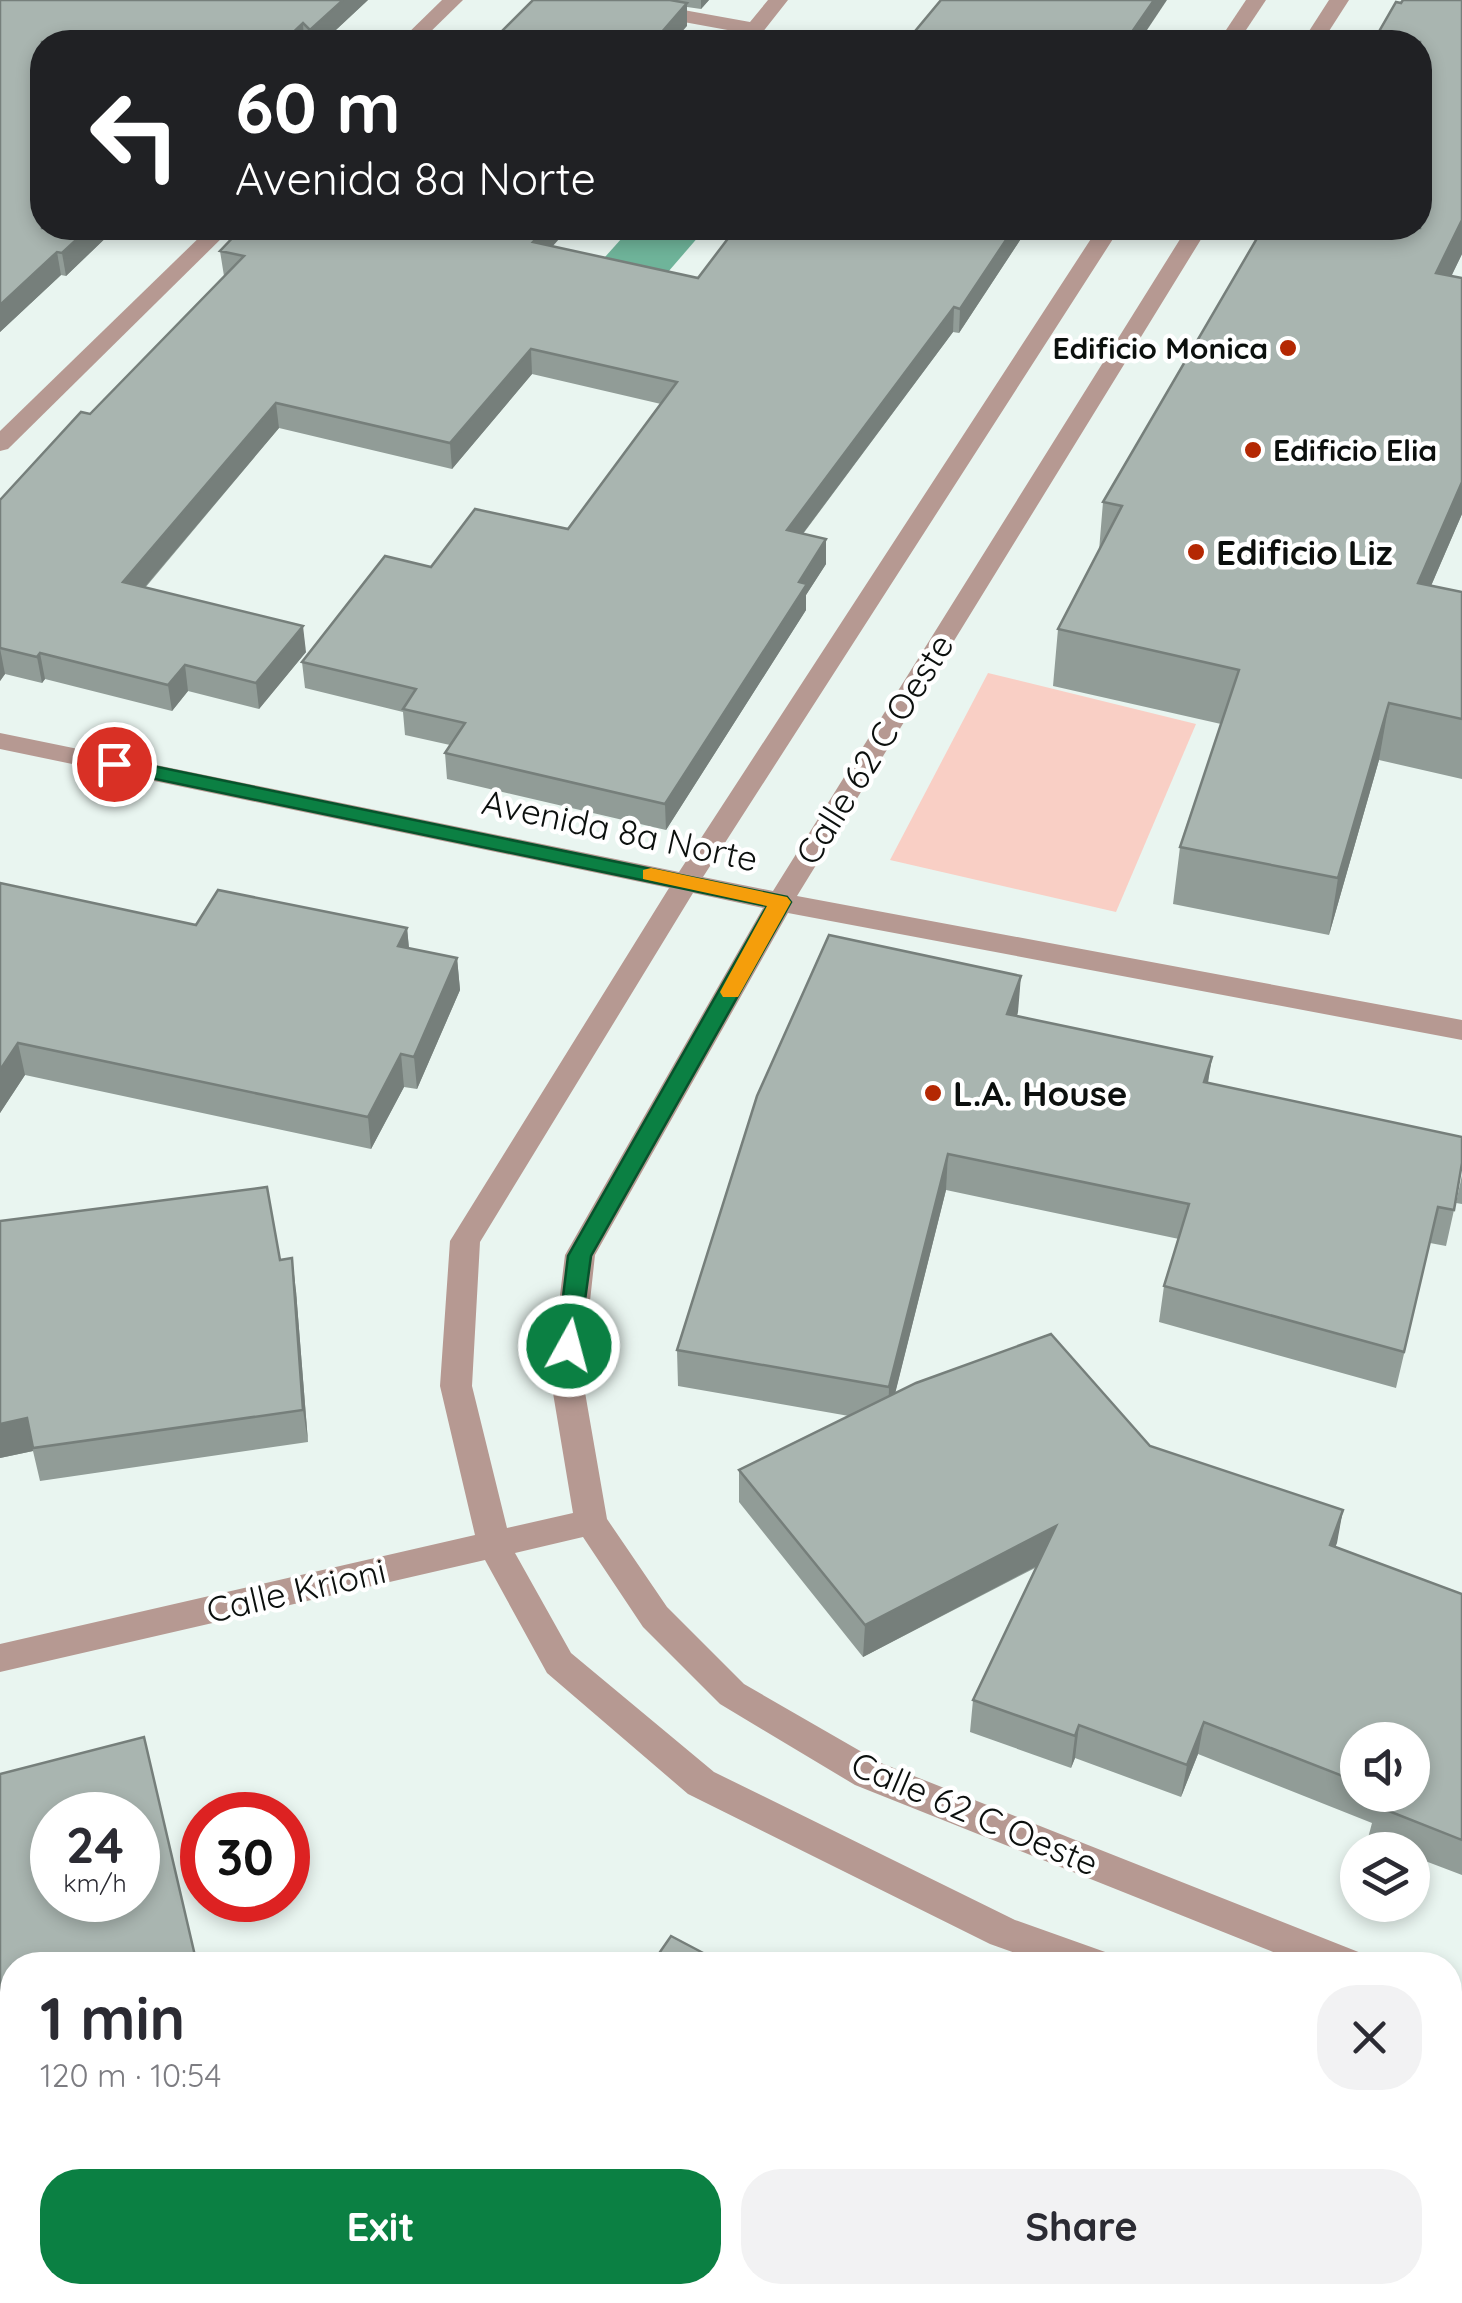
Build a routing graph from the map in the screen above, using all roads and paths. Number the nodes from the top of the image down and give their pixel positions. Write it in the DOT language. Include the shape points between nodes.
graph roads {
  1 [pos="452,0"];
  2 [pos="596,0"];
  3 [pos="778,0"];
  4 [pos="1256,0"];
  5 [pos="1339,0"];
  6 [pos="421,30"];
  7 [pos="1236,30"];
  8 [pos="1320,30"];
  9 [pos="209,240"];
  10 [pos="1100,240"];
  11 [pos="1191,240"];
  12 [pos="0,444"];
  13 [pos="0,741"];
  14 [pos="686,882"];
  15 [pos="780,902"];
  16 [pos="1462,1030"];
  17 [pos="591,1522"];
  18 [pos="494,1544"];
  19 [pos="0,1658"];
  20 [pos="1059,1952"];
  21 [pos="1315,1952"];
  1 -- 6 [label="street"];
  2 -- 3 [label="street" via="755,30"];
  4 -- 7 [label="street"];
  5 -- 8 [label="street"];
  9 -- 12 [label="street"];
  10 -- 14 [label="street"];
  11 -- 15 [label="street, Calle 62 C Oeste"];
  13 -- 14 [label="street, Avenida 8a Norte"];
  14 -- 15 [label="street, Avenida 8a Norte"];
  14 -- 18 [label="street" via="465,1240 456,1386"];
  15 -- 16 [label="street, Avenida 8a Norte"];
  15 -- 17 [label="street, Calle 62 C Oeste" via="580,1256 566,1375"];
  17 -- 18 [label="street, Calle Krioni"];
  17 -- 21 [label="street, Calle 62 C Oeste" via="655,1617 732,1694 868,1774"];
  18 -- 19 [label="street, Calle Krioni"];
  18 -- 20 [label="street" via="559,1664 701,1782 1003,1932"];
}
